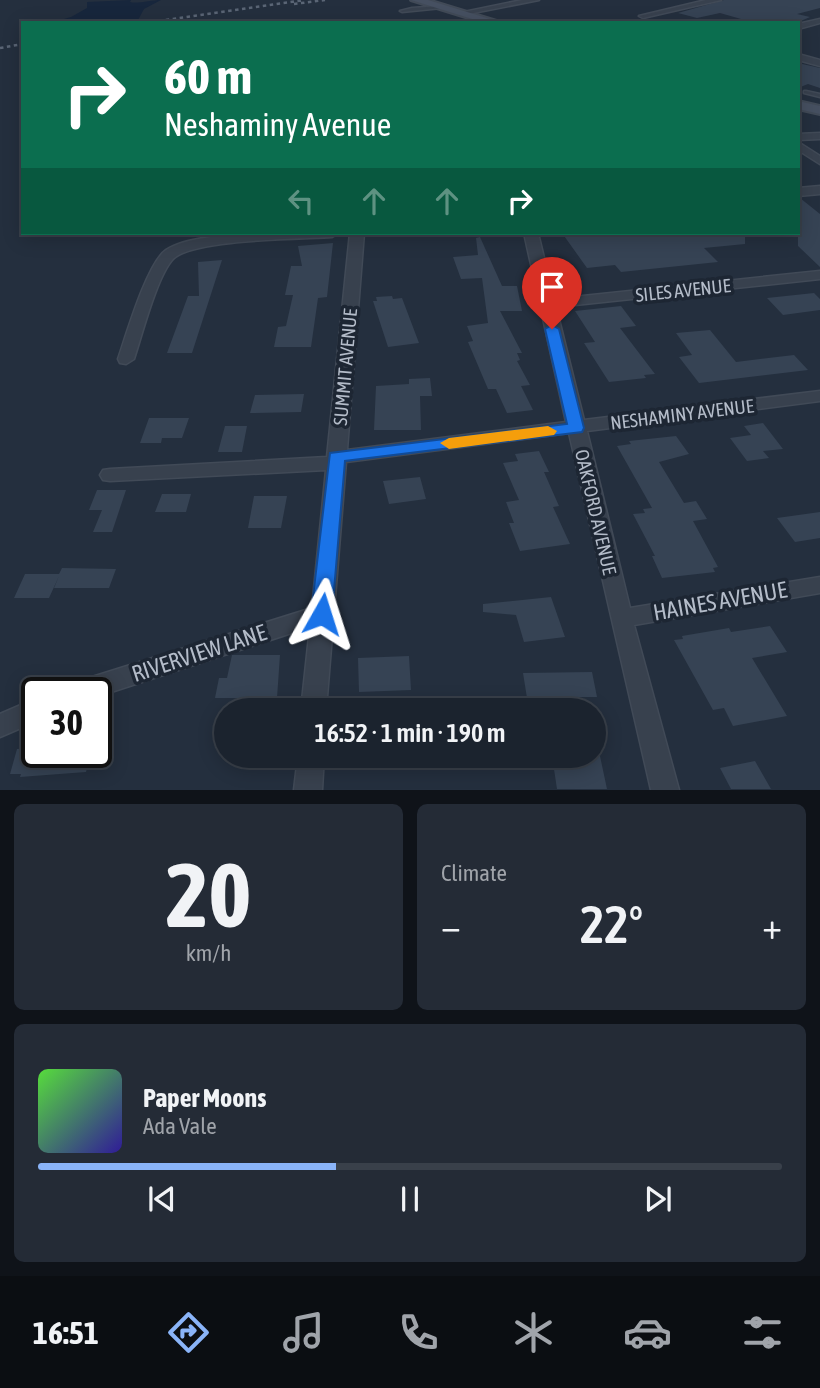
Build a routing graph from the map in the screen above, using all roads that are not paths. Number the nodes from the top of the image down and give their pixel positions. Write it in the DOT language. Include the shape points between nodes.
graph roads {
  1 [pos="416,0"];
  2 [pos="534,0"];
  3 [pos="717,0"];
  4 [pos="441,7"];
  5 [pos="402,11"];
  6 [pos="463,13"];
  7 [pos="491,21"];
  8 [pos="657,21"];
  9 [pos="820,21"];
  10 [pos="800,26"];
  11 [pos="800,58"];
  12 [pos="820,63"];
  13 [pos="820,96"];
  14 [pos="802,99"];
  15 [pos="820,110"];
  16 [pos="820,136"];
  17 [pos="800,137"];
  18 [pos="800,146"];
  19 [pos="820,161"];
  20 [pos="820,190"];
  21 [pos="800,192"];
  22 [pos="307,235"];
  23 [pos="357,235"];
  24 [pos="531,235"];
  25 [pos="820,275"];
  26 [pos="546,304"];
  27 [pos="126,359"];
  28 [pos="820,396"];
  29 [pos="576,428"];
  30 [pos="336,460"];
  31 [pos="110,475"];
  32 [pos="820,585"];
  33 [pos="322,614"];
  34 [pos="621,618"];
  35 [pos="112,681"];
  36 [pos="315,698"];
  37 [pos="21,716"];
  38 [pos="0,726"];
  39 [pos="310,768"];
  40 [pos="308,789"];
  41 [pos="664,789"];
  1 -- 4 [label="main road"];
  2 -- 6 [label="street"];
  3 -- 8 [label="street" via="643,16"];
  4 -- 5 [label="lane"];
  4 -- 6 [label="main road"];
  6 -- 7 [label="main road"];
  9 -- 10 [label="street"];
  11 -- 12 [label="street"];
  13 -- 14 [label="lane"];
  14 -- 15 [label="main road"];
  16 -- 17 [label="street"];
  18 -- 19 [label="street"];
  20 -- 21 [label="street"];
  22 -- 27 [label="street" via="209,243 169,255"];
  23 -- 30 [label="street, SUMMIT AVENUE"];
  24 -- 26 [label="street, OAKFORD AVENUE"];
  25 -- 26 [label="street, SILES AVENUE"];
  26 -- 29 [label="street, OAKFORD AVENUE"];
  28 -- 29 [label="street, NESHAMINY AVENUE"];
  29 -- 30 [label="street, NESHAMINY AVENUE"];
  29 -- 34 [label="street, OAKFORD AVENUE"];
  30 -- 31 [label="street, NESHAMINY AVENUE"];
  30 -- 33 [label="street, SUMMIT AVENUE"];
  32 -- 34 [label="street, HAINES AVENUE"];
  33 -- 35 [label="street, RIVERVIEW LANE"];
  33 -- 36 [label="street, SUMMIT AVENUE"];
  34 -- 41 [label="street, OAKFORD AVENUE"];
  37 -- 38 [label="street"];
  39 -- 40 [label="street"];
}
